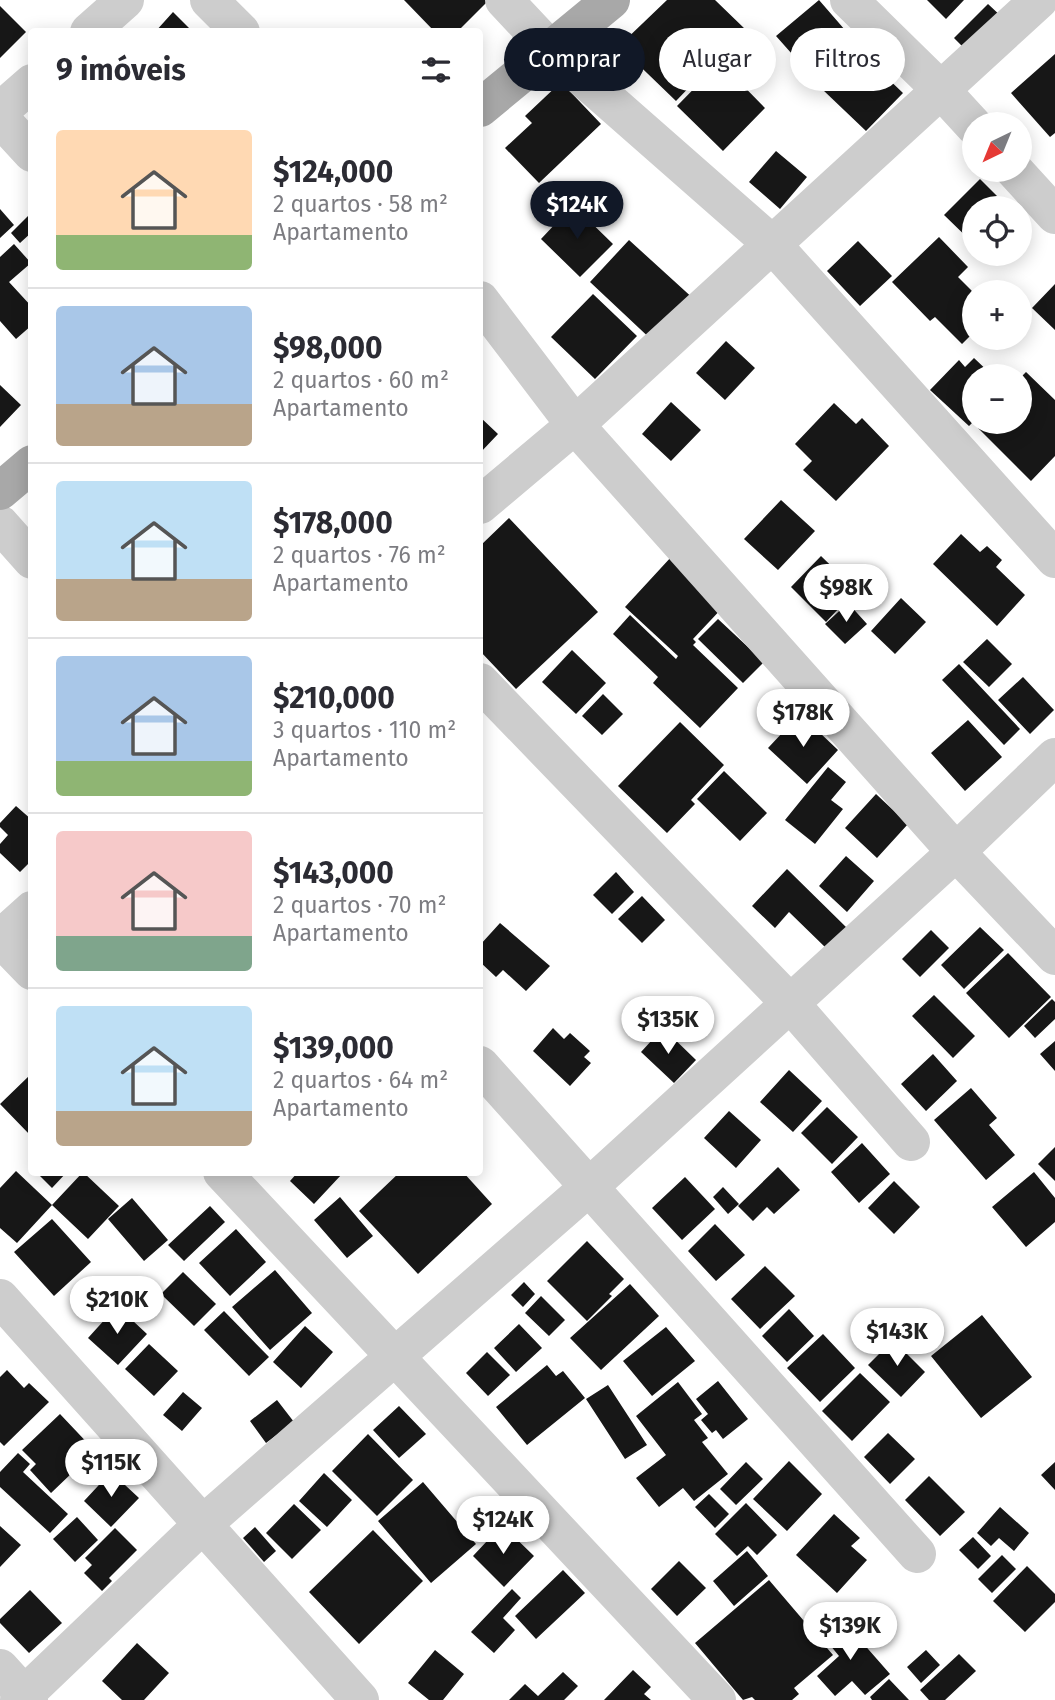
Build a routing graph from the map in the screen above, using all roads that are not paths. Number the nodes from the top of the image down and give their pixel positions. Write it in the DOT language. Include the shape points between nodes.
graph roads {
  1 [pos="125,0"];
  2 [pos="209,0"];
  3 [pos="505,0"];
  4 [pos="611,0"];
  5 [pos="849,0"];
  6 [pos="1039,0"];
  7 [pos="94,28"];
  8 [pos="236,28"];
  9 [pos="531,28"];
  10 [pos="576,28"];
  11 [pos="28,86"];
  12 [pos="504,88"];
  13 [pos="941,90"];
  14 [pos="598,91"];
  15 [pos="483,105"];
  16 [pos="0,111"];
  17 [pos="962,113"];
  18 [pos="0,118"];
  19 [pos="28,149"];
  20 [pos="1025,182"];
  21 [pos="1055,215"];
  22 [pos="772,244"];
  23 [pos="483,304"];
  24 [pos="575,425"];
  25 [pos="28,467"];
  26 [pos="0,491"];
  27 [pos="483,502"];
  28 [pos="0,524"];
  29 [pos="28,556"];
  30 [pos="1055,559"];
  31 [pos="483,685"];
  32 [pos="1055,757"];
  33 [pos="956,852"];
  34 [pos="28,914"];
  35 [pos="0,938"];
  36 [pos="1055,956"];
  37 [pos="28,967"];
  38 [pos="790,1003"];
  39 [pos="483,1068"];
  40 [pos="911,1142"];
  41 [pos="226,1176"];
  42 [pos="589,1187"];
  43 [pos="0,1298"];
  44 [pos="396,1355"];
  45 [pos="202,1525"];
  46 [pos="916,1554"];
  47 [pos="18,1691"];
  48 [pos="360,1700"];
  49 [pos="717,1700"];
  1 -- 7 [label="street"];
  2 -- 8 [label="street"];
  3 -- 9 [label="street"];
  4 -- 10 [label="main road"];
  5 -- 13 [label="street"];
  6 -- 13 [label="street"];
  11 -- 16 [label="street"];
  12 -- 15 [label="main road"];
  13 -- 17 [label="street"];
  13 -- 22 [label="street"];
  14 -- 22 [label="street"];
  18 -- 19 [label="street"];
  20 -- 21 [label="street"];
  22 -- 24 [label="street"];
  22 -- 30 [label="street"];
  23 -- 24 [label="street"];
  24 -- 27 [label="street"];
  24 -- 33 [label="street"];
  25 -- 26 [label="main road"];
  28 -- 29 [label="street"];
  31 -- 38 [label="street"];
  32 -- 33 [label="street"];
  33 -- 36 [label="street"];
  33 -- 38 [label="street"];
  34 -- 35 [label="street"];
  35 -- 37 [label="street"];
  38 -- 40 [label="street"];
  38 -- 42 [label="street"];
  39 -- 42 [label="street"];
  41 -- 44 [label="street"];
  42 -- 44 [label="street"];
  42 -- 46 [label="street"];
  43 -- 45 [label="street"];
  44 -- 45 [label="street"];
  44 -- 49 [label="street"];
  45 -- 47 [label="street"];
  45 -- 48 [label="street"];
}
